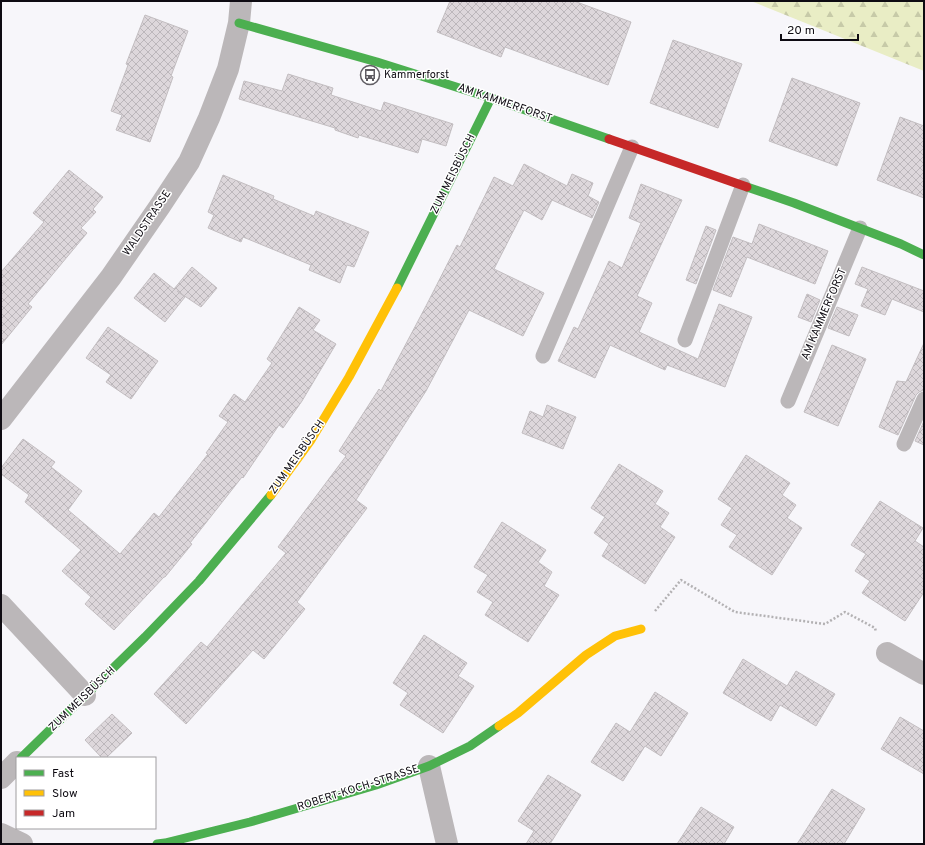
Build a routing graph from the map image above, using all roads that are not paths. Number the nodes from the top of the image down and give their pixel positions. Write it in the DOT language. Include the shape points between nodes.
graph roads {
  1 [pos="241,1"];
  2 [pos="239,23"];
  3 [pos="491,98"];
  4 [pos="632,147"];
  5 [pos="743,186"];
  6 [pos="860,228"];
  7 [pos="924,254"];
  8 [pos="685,340"];
  9 [pos="543,356"];
  10 [pos="924,399"];
  11 [pos="788,401"];
  12 [pos="1,419"];
  13 [pos="904,444"];
  14 [pos="1,605"];
  15 [pos="641,629"];
  16 [pos="887,653"];
  17 [pos="924,674"];
  18 [pos="86,695"];
  19 [pos="23,757"];
  20 [pos="16,763"];
  21 [pos="429,766"];
  22 [pos="1,778"];
  23 [pos="1,834"];
  24 [pos="22,844"];
  25 [pos="157,844"];
  26 [pos="447,844"];
  1 -- 2 [label="street, WALDSTRASSE"];
  2 -- 3 [label="street, AM KAMMERFORST"];
  2 -- 12 [label="street, WALDSTRASSE" via="228,69 189,162 111,277"];
  3 -- 4 [label="street, AM KAMMERFORST"];
  3 -- 18 [label="street, ZUM MEISBÜSCH" via="398,287 311,440 268,499 199,581"];
  4 -- 5 [label="street, AM KAMMERFORST"];
  4 -- 9 [label="lane"];
  5 -- 6 [label="street, AM KAMMERFORST"];
  5 -- 8 [label="lane"];
  6 -- 7 [label="street, AM KAMMERFORST"];
  6 -- 11 [label="lane, AM KAMMERFORST"];
  10 -- 13 [label="lane"];
  14 -- 18 [label="street"];
  15 -- 21 [label="street, ROBERT-KOCH-STRASSE" via="615,636 586,655 518,713 470,746"];
  16 -- 17 [label="street"];
  18 -- 19 [label="street, ZUM MEISBÜSCH"];
  20 -- 22 [label="street"];
  21 -- 25 [label="street, ROBERT-KOCH-STRASSE" via="376,785 250,822"];
  21 -- 26 [label="street"];
  23 -- 24 [label="street"];
}
